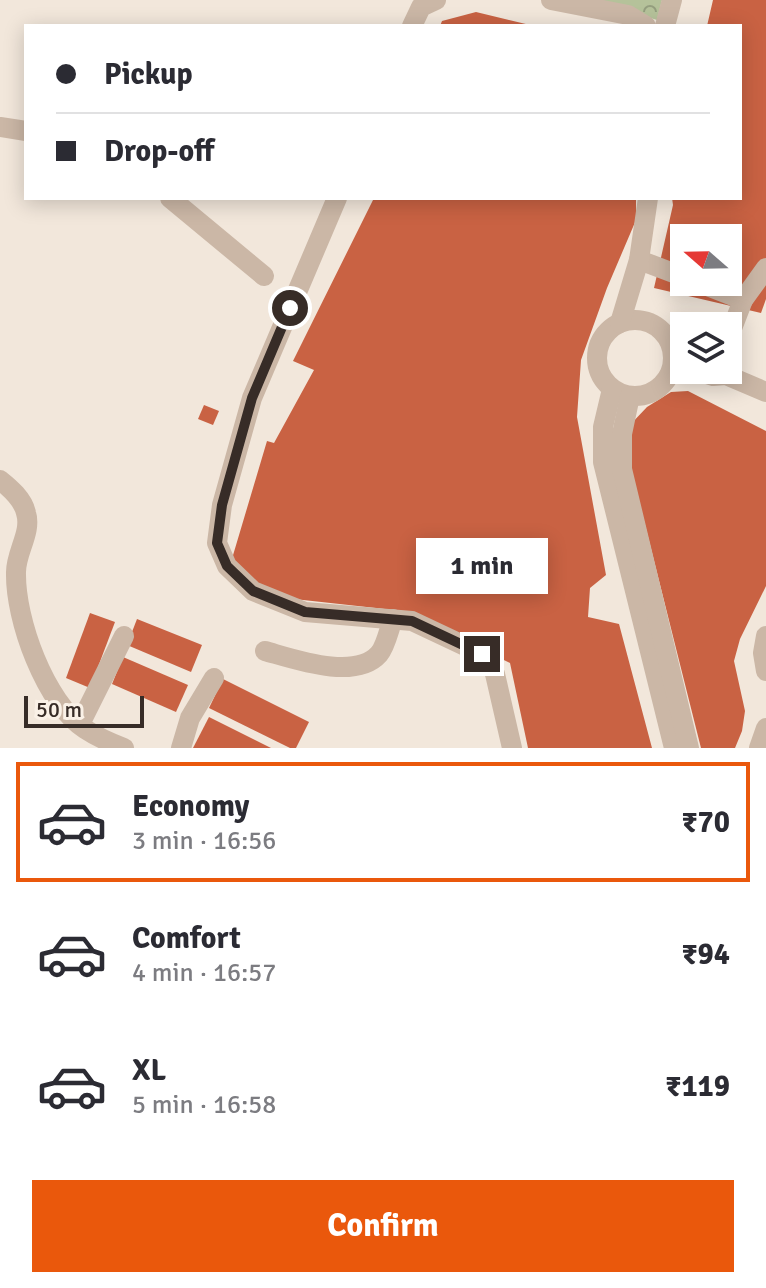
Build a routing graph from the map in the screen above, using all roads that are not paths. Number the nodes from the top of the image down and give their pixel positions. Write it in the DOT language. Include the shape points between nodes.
graph roads {
  1 [pos="436,0"];
  2 [pos="551,0"];
  3 [pos="662,0"];
  4 [pos="672,0"];
  5 [pos="413,24"];
  6 [pos="643,24"];
  7 [pos="655,24"];
  8 [pos="666,24"];
  9 [pos="0,127"];
  10 [pos="24,131"];
  11 [pos="172,200"];
  12 [pos="336,200"];
  13 [pos="648,200"];
  14 [pos="639,260"];
  15 [pos="766,268"];
  16 [pos="670,272"];
  17 [pos="264,276"];
  18 [pos="733,296"];
  19 [pos="743,300"];
  20 [pos="738,312"];
  21 [pos="620,323"];
  22 [pos="670,343"];
  23 [pos="670,374"];
  24 [pos="742,382"];
  25 [pos="721,384"];
  26 [pos="621,392"];
  27 [pos="766,392"];
  28 [pos="766,403"];
  29 [pos="0,480"];
  30 [pos="393,619"];
  31 [pos="124,636"];
  32 [pos="766,636"];
  33 [pos="265,651"];
  34 [pos="766,671"];
  35 [pos="214,678"];
  36 [pos="80,724"];
  37 [pos="766,728"];
  38 [pos="124,748"];
  39 [pos="181,748"];
  40 [pos="512,748"];
  41 [pos="674,748"];
  42 [pos="689,748"];
  43 [pos="759,748"];
  1 -- 5 [label="street" via="421,7"];
  2 -- 6 [label="street" via="628,15"];
  3 -- 7 [label="street"];
  4 -- 8 [label="street"];
  9 -- 10 [label="street"];
  11 -- 17 [label="street"];
  12 -- 30 [label="street" via="252,398 222,505 217,543 227,566 253,591 305,612"];
  13 -- 14 [label="street"];
  14 -- 16 [label="street"];
  14 -- 21 [label="street"];
  15 -- 19 [label="street"];
  18 -- 19 [label="street"];
  19 -- 20 [label="street"];
  21 -- 22 [label="street" via="646,321"];
  21 -- 26 [label="street" via="603,338 597,360 599,371"];
  23 -- 26 [label="street" via="650,393"];
  24 -- 27 [label="street"];
  25 -- 28 [label="street"];
  26 -- 41 [label="street" via="603,427 603,462"];
  26 -- 42 [label="street" via="622,469"];
  29 -- 36 [label="street" via="26,510 28,523 16,568 27,640 58,703"];
  30 -- 33 [label="street" via="379,653 348,667"];
  30 -- 40 [label="street" via="424,626 482,654 495,674"];
  31 -- 36 [label="street"];
  32 -- 34 [label="street"];
  35 -- 39 [label="street" via="190,718"];
  36 -- 38 [label="street"];
  37 -- 43 [label="street"];
}
